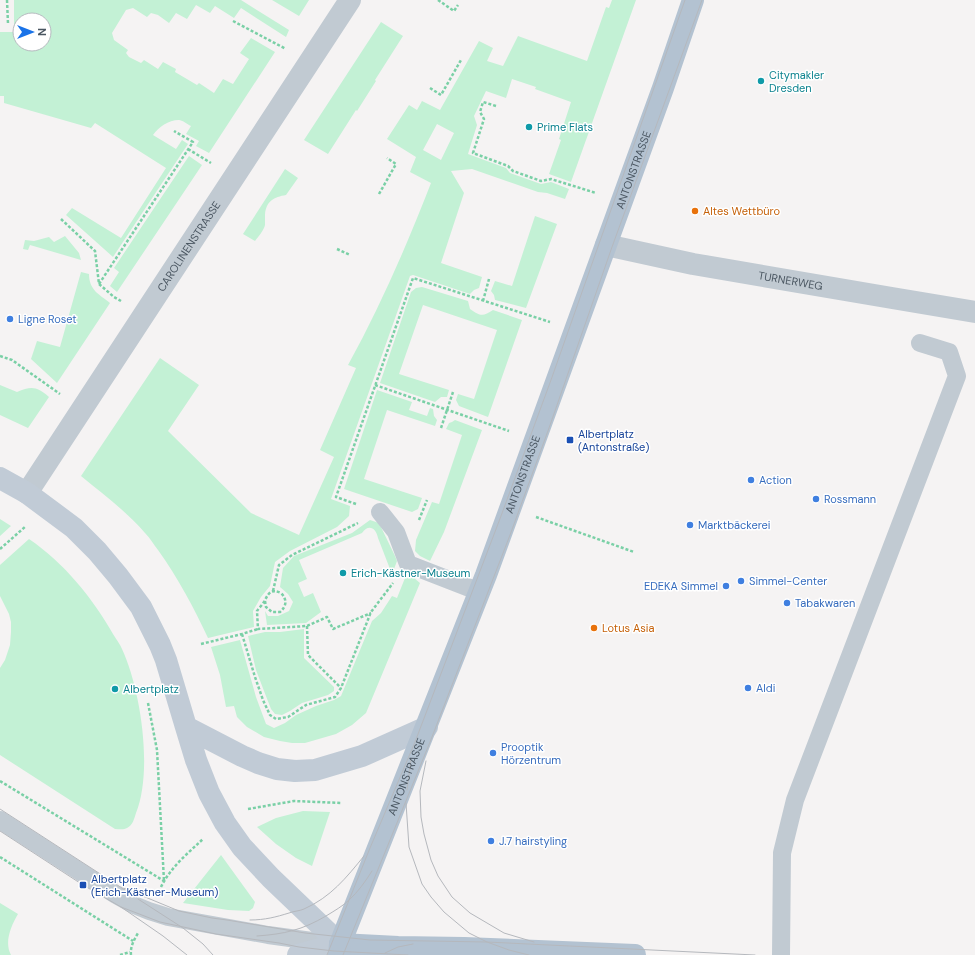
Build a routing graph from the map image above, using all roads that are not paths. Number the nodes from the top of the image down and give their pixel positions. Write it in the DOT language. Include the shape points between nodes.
graph roads {
  1 [pos="350,0"];
  2 [pos="694,0"];
  3 [pos="606,245"];
  4 [pos="975,312"];
  5 [pos="920,343"];
  6 [pos="0,478"];
  7 [pos="27,493"];
  8 [pos="380,512"];
  9 [pos="480,592"];
  10 [pos="186,727"];
  11 [pos="427,727"];
  12 [pos="0,820"];
  13 [pos="336,952"];
  14 [pos="298,955"];
  15 [pos="635,955"];
  16 [pos="781,955"];
  1 -- 7 [label="street, CAROLINENSTRASSE"];
  2 -- 3 [label="main road, ANTONSTRASSE"];
  3 -- 4 [label="street, TURNERWEG" via="693,264"];
  3 -- 9 [label="main road, ANTONSTRASSE"];
  5 -- 16 [label="lane" via="949,352 957,376 795,800 782,853"];
  6 -- 7 [label="main road"];
  7 -- 10 [label="main road" via="74,528 97,551 141,607 166,660"];
  8 -- 9 [label="lane" via="396,532 408,564"];
  9 -- 11 [label="main road, ANTONSTRASSE"];
  10 -- 11 [label="main road" via="258,763 294,771 315,770 362,756"];
  10 -- 13 [label="main road" via="209,793 225,824 242,847"];
  11 -- 13 [label="main road, ANTONSTRASSE"];
  12 -- 13 [label="lane" via="116,895 149,911 168,918 260,934"];
  13 -- 14 [label="main road"];
  13 -- 15 [label="main road" via="398,947"];
}
